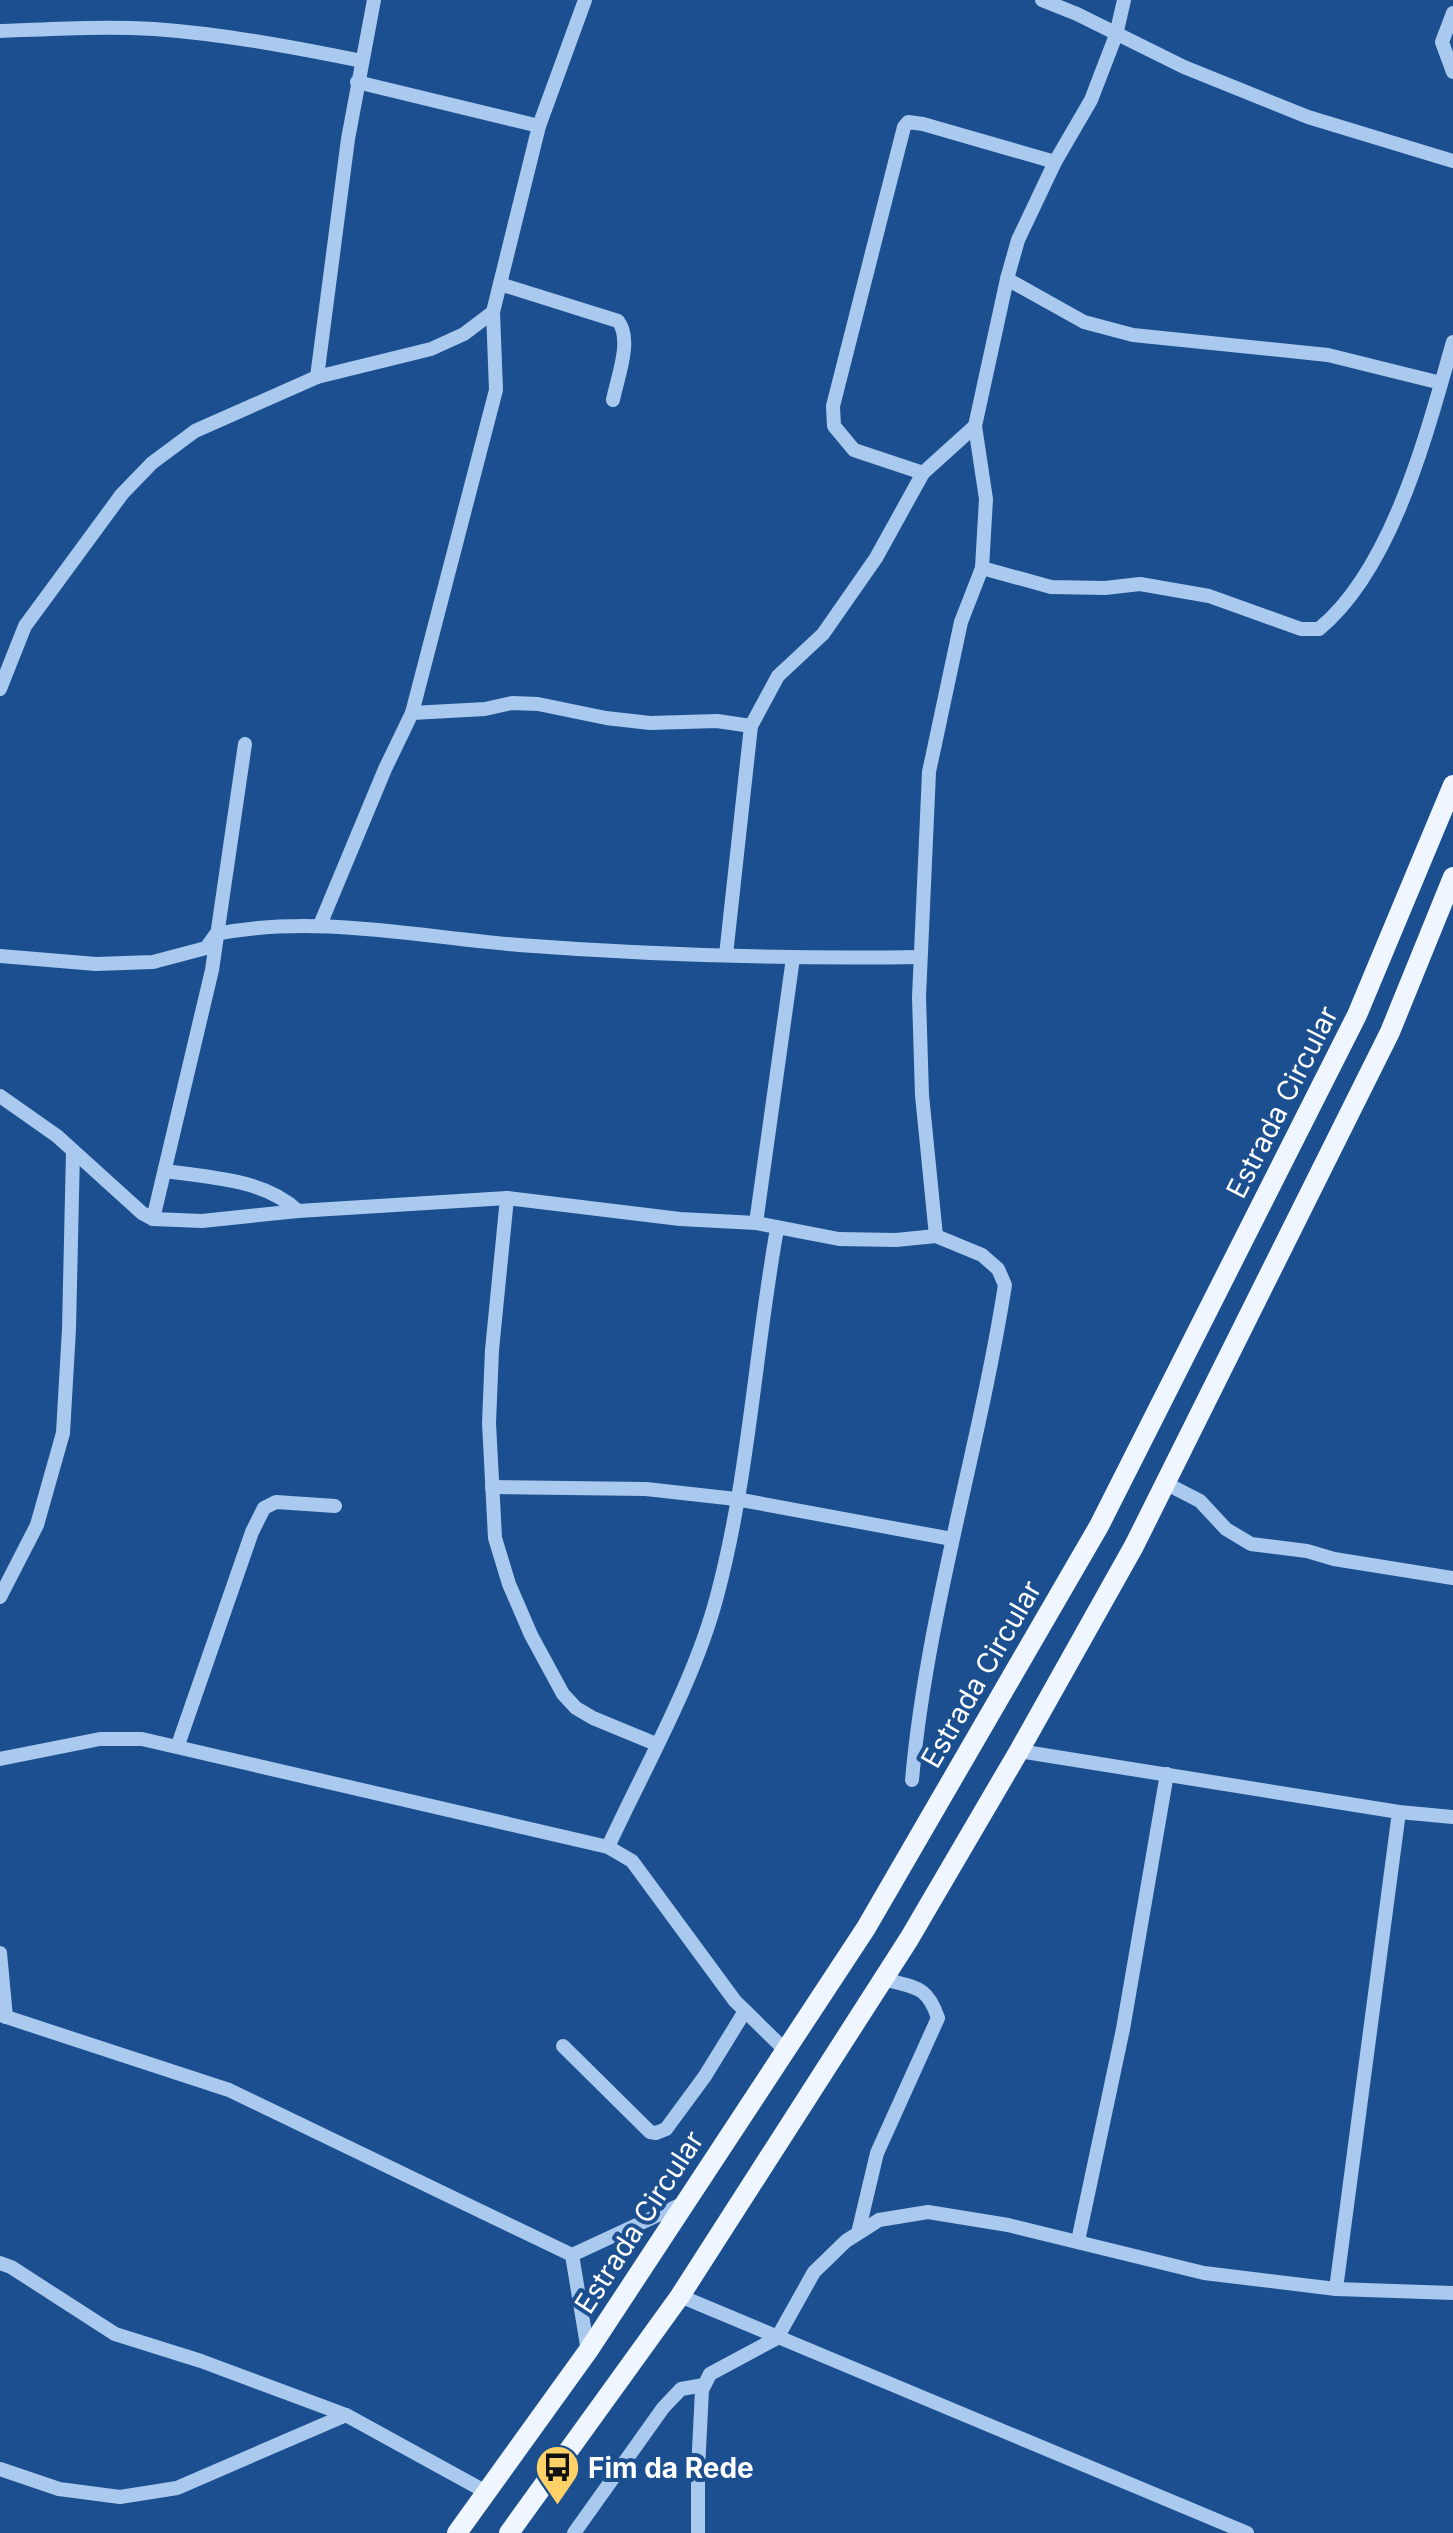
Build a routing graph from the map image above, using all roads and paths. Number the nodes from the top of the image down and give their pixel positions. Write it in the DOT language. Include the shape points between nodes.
graph roads {
  1 [pos="374,0"];
  2 [pos="585,0"];
  3 [pos="1042,0"];
  4 [pos="1124,0"];
  5 [pos="1453,13"];
  6 [pos="0,31"];
  7 [pos="1116,35"];
  8 [pos="362,61"];
  9 [pos="1453,72"];
  10 [pos="357,82"];
  11 [pos="539,126"];
  12 [pos="1453,161"];
  13 [pos="1055,162"];
  14 [pos="1007,279"];
  15 [pos="500,284"];
  16 [pos="493,312"];
  17 [pos="1453,342"];
  18 [pos="317,377"];
  19 [pos="1441,383"];
  20 [pos="613,400"];
  21 [pos="975,426"];
  22 [pos="923,473"];
  23 [pos="982,568"];
  24 [pos="6,657"];
  25 [pos="0,689"];
  26 [pos="412,713"];
  27 [pos="751,726"];
  28 [pos="245,744"];
  29 [pos="1453,785"];
  30 [pos="1453,877"];
  31 [pos="320,925"];
  32 [pos="216,934"];
  33 [pos="726,955"];
  34 [pos="0,956"];
  35 [pos="920,957"];
  36 [pos="793,958"];
  37 [pos="0,1096"];
  38 [pos="73,1151"];
  39 [pos="166,1171"];
  40 [pos="507,1198"];
  41 [pos="298,1211"];
  42 [pos="153,1219"];
  43 [pos="756,1223"];
  44 [pos="777,1229"];
  45 [pos="936,1236"];
  46 [pos="1165,1483"];
  47 [pos="492,1487"];
  48 [pos="736,1499"];
  49 [pos="335,1506"];
  50 [pos="952,1539"];
  51 [pos="1453,1578"];
  52 [pos="0,1597"];
  53 [pos="656,1744"];
  54 [pos="178,1745"];
  55 [pos="1019,1751"];
  56 [pos="0,1759"];
  57 [pos="1167,1774"];
  58 [pos="912,1780"];
  59 [pos="1399,1812"];
  60 [pos="1453,1817"];
  61 [pos="608,1847"];
  62 [pos="0,1953"];
  63 [pos="884,1979"];
  64 [pos="745,2011"];
  65 [pos="3,2016"];
  66 [pos="563,2046"];
  67 [pos="785,2050"];
  68 [pos="685,2202"];
  69 [pos="858,2233"];
  70 [pos="1078,2241"];
  71 [pos="572,2255"];
  72 [pos="0,2263"];
  73 [pos="1336,2289"];
  74 [pos="1453,2293"];
  75 [pos="680,2296"];
  76 [pos="777,2338"];
  77 [pos="588,2351"];
  78 [pos="704,2385"];
  79 [pos="346,2415"];
  80 [pos="0,2469"];
  81 [pos="488,2493"];
  82 [pos="457,2533"];
  83 [pos="509,2533"];
  84 [pos="574,2533"];
  85 [pos="698,2533"];
  86 [pos="1247,2533"];
  1 -- 8 [label="street"];
  2 -- 11 [label="street"];
  3 -- 7 [label="street"];
  4 -- 7 [label="street"];
  5 -- 9 [label="street" via="1442,42"];
  6 -- 8 [label="street" via="154,29 267,42"];
  7 -- 12 [label="street" via="1308,117"];
  7 -- 13 [label="street" via="1091,100"];
  8 -- 10 [label="street"];
  10 -- 11 [label="street"];
  10 -- 18 [label="street"];
  11 -- 15 [label="street"];
  13 -- 14 [label="street" via="1018,240"];
  13 -- 22 [label="street" via="923,124 908,122 904,127 833,406 834,426 854,450"];
  14 -- 19 [label="street" via="1084,322 1133,335 1328,355"];
  14 -- 21 [label="street"];
  15 -- 16 [label="street"];
  15 -- 20 [label="street" via="618,321 625,341"];
  16 -- 18 [label="street" via="464,334 431,349"];
  16 -- 26 [label="street" via="496,390"];
  17 -- 19 [label="street"];
  18 -- 24 [label="street" via="195,431 152,463 122,494"];
  19 -- 23 [label="street" via="1388,533 1353,594 1319,629 1301,629 1209,596 1140,584 1051,587"];
  21 -- 22 [label="street"];
  21 -- 23 [label="street" via="986,499"];
  22 -- 27 [label="street" via="876,558 823,634 778,676"];
  23 -- 35 [label="street" via="961,622 929,772"];
  24 -- 25 [label="street"];
  26 -- 27 [label="street" via="512,703 650,723"];
  26 -- 31 [label="street"];
  27 -- 33 [label="street"];
  28 -- 32 [label="street"];
  29 -- 67 [label="main road, Estrada Circular" via="1357,1015 1099,1526 866,1928"];
  30 -- 46 [label="main road" via="1390,1032"];
  31 -- 32 [label="street"];
  31 -- 33 [label="street" via="614,952"];
  32 -- 34 [label="street" via="206,948 153,962 96,964"];
  32 -- 39 [label="street"];
  33 -- 36 [label="street"];
  35 -- 36 [label="street"];
  35 -- 45 [label="street" via="922,1095"];
  36 -- 43 [label="street"];
  37 -- 38 [label="street"];
  38 -- 42 [label="street"];
  38 -- 52 [label="street" via="63,1433 37,1525"];
  39 -- 41 [label="street" via="257,1186"];
  39 -- 42 [label="street"];
  40 -- 41 [label="street"];
  40 -- 43 [label="street"];
  40 -- 47 [label="street" via="491,1365"];
  41 -- 42 [label="street" via="202,1221"];
  43 -- 44 [label="street"];
  44 -- 45 [label="street" via="839,1239"];
  44 -- 48 [label="street"];
  45 -- 50 [label="street" via="982,1255 998,1269 1005,1285"];
  46 -- 51 [label="street" via="1200,1501 1226,1529 1251,1544"];
  46 -- 55 [label="main road"];
  47 -- 48 [label="street" via="646,1489"];
  47 -- 53 [label="street" via="495,1538 509,1584 563,1694 593,1718"];
  48 -- 50 [label="street"];
  48 -- 53 [label="street" via="700,1653"];
  49 -- 54 [label="street" via="276,1502 264,1508"];
  50 -- 58 [label="street" via="920,1698"];
  53 -- 61 [label="street"];
  54 -- 56 [label="street" via="100,1739"];
  54 -- 61 [label="street"];
  55 -- 57 [label="street"];
  55 -- 63 [label="main road"];
  57 -- 59 [label="street"];
  57 -- 70 [label="street" via="1123,2029"];
  59 -- 60 [label="street"];
  59 -- 73 [label="street"];
  61 -- 64 [label="street" via="632,1861"];
  62 -- 65 [label="street"];
  63 -- 69 [label="street" via="923,1991 938,2018 877,2153"];
  63 -- 75 [label="main road"];
  64 -- 66 [label="street" via="679,2113 656,2133"];
  64 -- 67 [label="street"];
  65 -- 71 [label="street" via="229,2090"];
  67 -- 68 [label="main road, Estrada Circular"];
  68 -- 71 [label="street"];
  68 -- 77 [label="main road, Estrada Circular"];
  69 -- 70 [label="street" via="879,2220 928,2212"];
  69 -- 76 [label="street" via="814,2272"];
  70 -- 73 [label="street" via="1204,2273"];
  71 -- 77 [label="street"];
  72 -- 79 [label="street" via="115,2334"];
  73 -- 74 [label="street"];
  75 -- 76 [label="street"];
  75 -- 83 [label="main road"];
  76 -- 78 [label="street" via="710,2374"];
  76 -- 86 [label="street"];
  77 -- 81 [label="main road, Estrada Circular"];
  78 -- 84 [label="street" via="681,2389 663,2408"];
  78 -- 85 [label="street"];
  79 -- 80 [label="street" via="177,2488 120,2497 59,2489"];
  79 -- 81 [label="street"];
  81 -- 82 [label="main road, Estrada Circular"];
}
